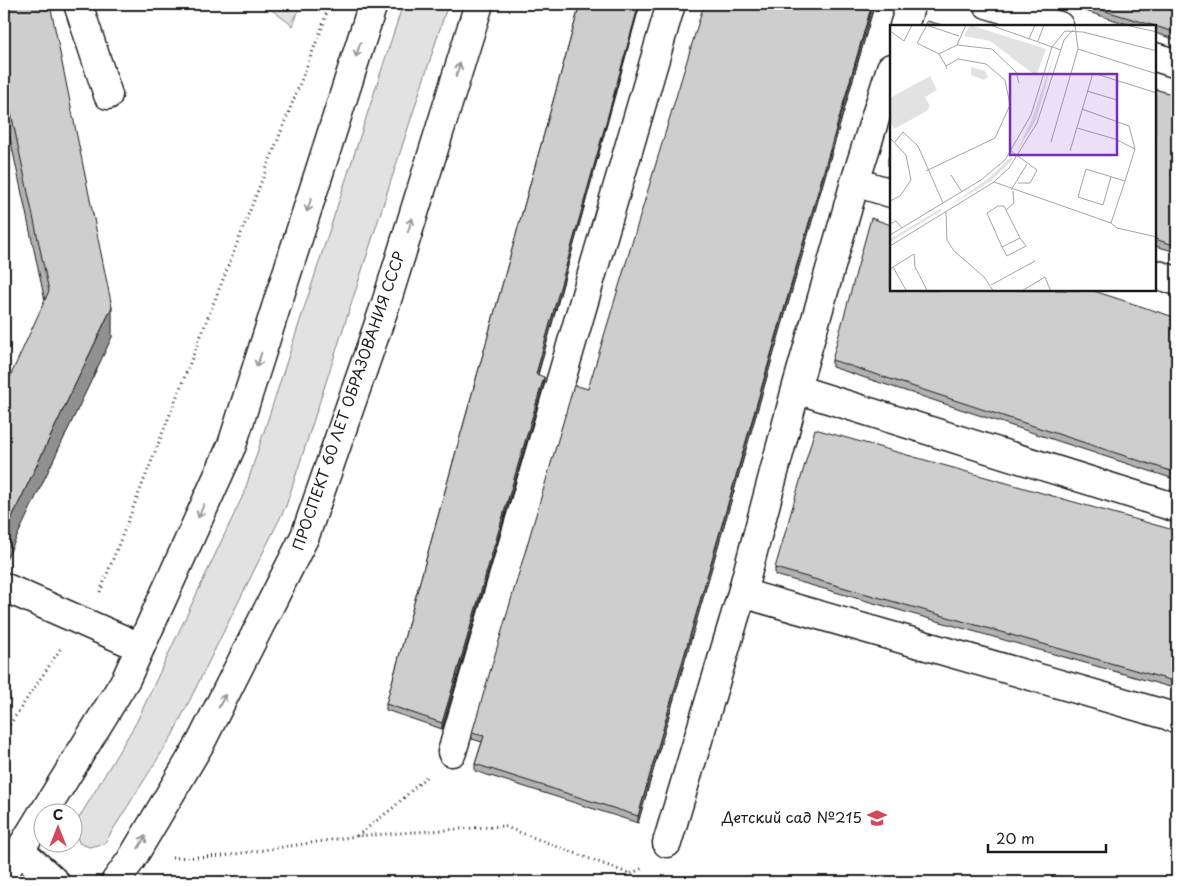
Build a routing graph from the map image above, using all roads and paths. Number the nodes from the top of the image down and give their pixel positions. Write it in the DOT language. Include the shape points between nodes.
graph roads {
  1 [pos="78,4"];
  2 [pos="329,4"];
  3 [pos="373,4"];
  4 [pos="479,4"];
  5 [pos="671,4"];
  6 [pos="911,4"];
  7 [pos="988,4"];
  8 [pos="904,25"];
  9 [pos="1055,25"];
  10 [pos="1156,57"];
  11 [pos="1177,64"];
  12 [pos="890,71"];
  13 [pos="108,96"];
  14 [pos="855,182"];
  15 [pos="890,193"];
  16 [pos="1156,274"];
  17 [pos="1177,281"];
  18 [pos="796,389"];
  19 [pos="1177,508"];
  20 [pos="4,587"];
  21 [pos="742,593"];
  22 [pos="80,621"];
  23 [pos="140,648"];
  24 [pos="1177,720"];
  25 [pos="4,733"];
  26 [pos="452,752"];
  27 [pos="48,804"];
  28 [pos="32,830"];
  29 [pos="356,836"];
  30 [pos="668,843"];
  31 [pos="20,850"];
  32 [pos="131,860"];
  33 [pos="4,872"];
  34 [pos="54,882"];
  35 [pos="115,882"];
  1 -- 13 [label="main road"];
  2 -- 22 [label="path" via="100,591"];
  3 -- 23 [label="main road, one-way" via="232,445"];
  32 -- 4 [label="main road, ПРОСПЕКТ 60 ЛЕТ ОБРАЗОВАНИЯ СССР, one-way" via="201,742 305,536 386,302"];
  5 -- 26 [label="main road"];
  6 -- 8 [label="main road"];
  7 -- 9 [label="main road"];
  10 -- 11 [label="main road"];
  12 -- 14 [label="main road"];
  14 -- 15 [label="main road"];
  14 -- 18 [label="main road"];
  16 -- 17 [label="main road"];
  18 -- 19 [label="main road"];
  18 -- 21 [label="main road"];
  20 -- 22 [label="main road"];
  21 -- 24 [label="main road"];
  21 -- 30 [label="main road"];
  22 -- 23 [label="main road"];
  22 -- 25 [label="path"];
  23 -- 27 [label="main road" via="126,679"];
  26 -- 29 [label="path" via="394,807"];
  28 -- 31 [label="main road"];
  29 -- 30 [label="path" via="503,826 630,874 651,864"];
  29 -- 32 [label="path" via="223,856"];
  31 -- 33 [label="main road"];
  31 -- 34 [label="main road"];
  32 -- 35 [label="main road, ПРОСПЕКТ 60 ЛЕТ ОБРАЗОВАНИЯ СССР"];
}
